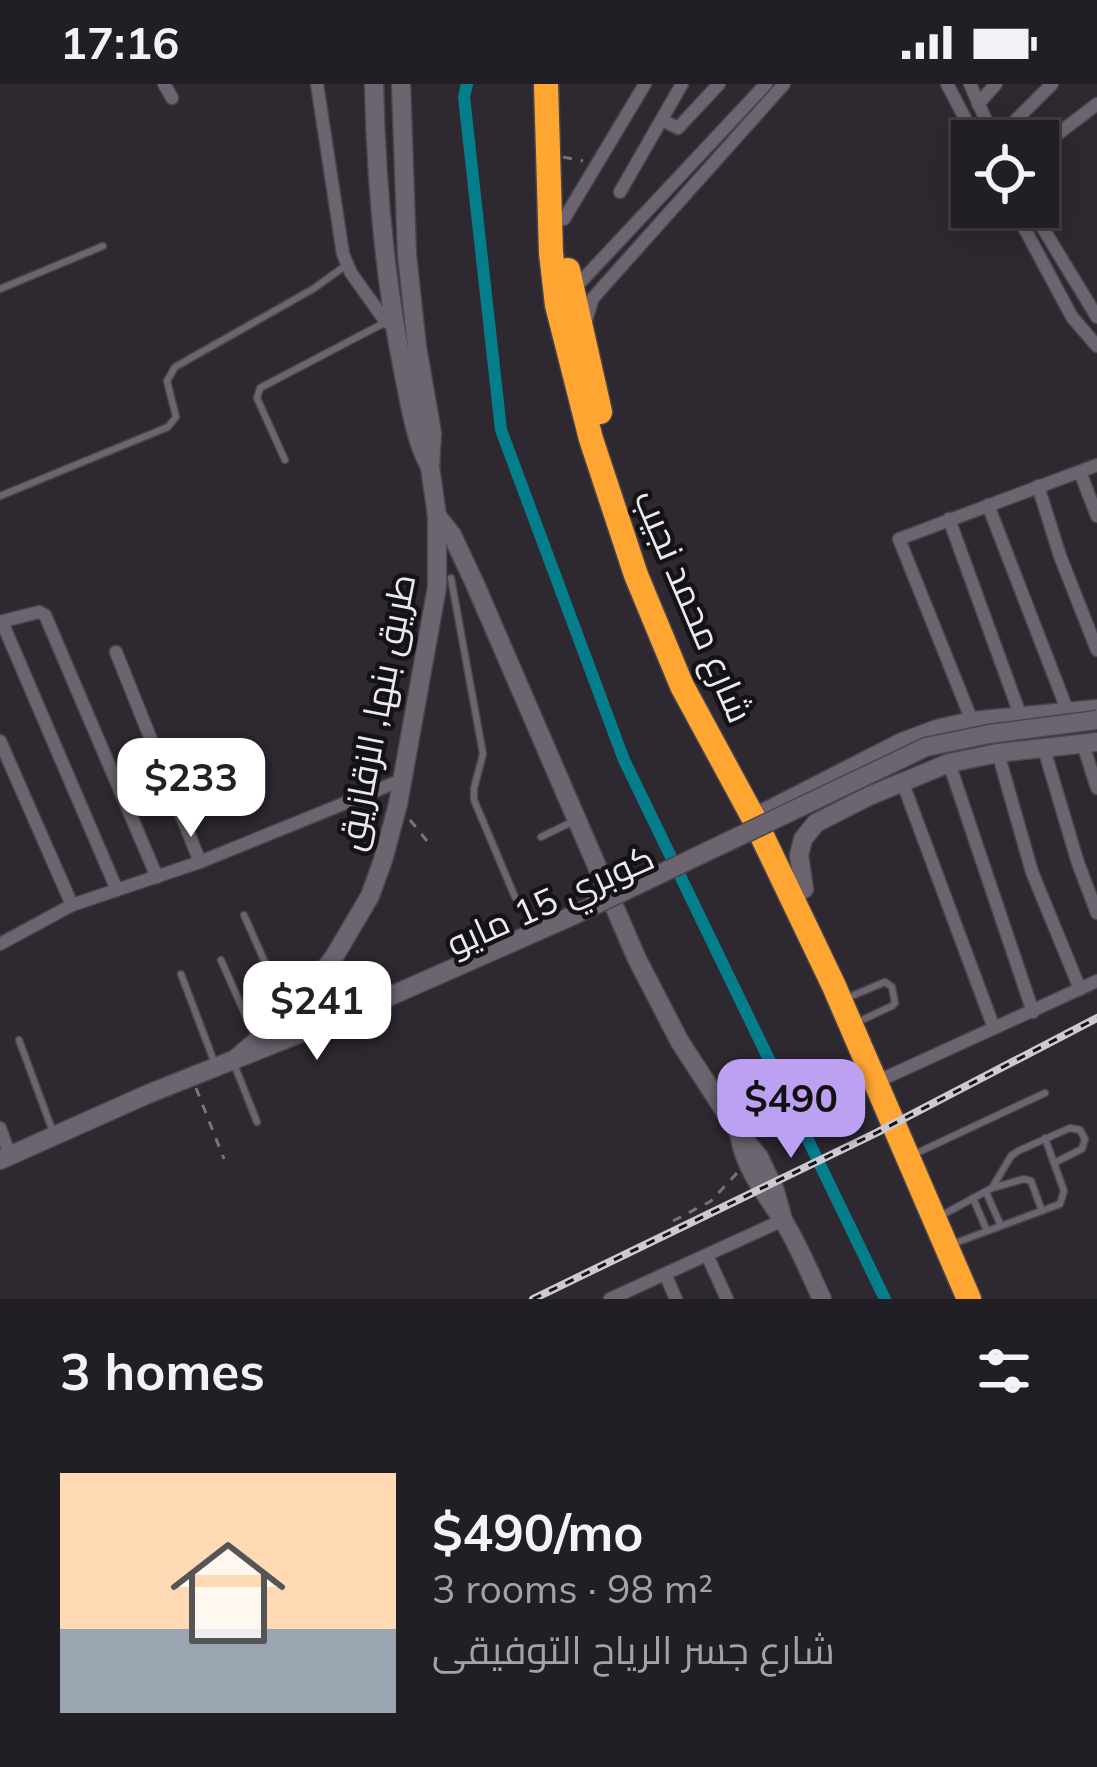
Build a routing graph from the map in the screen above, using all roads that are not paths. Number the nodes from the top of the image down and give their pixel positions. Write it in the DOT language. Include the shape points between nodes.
graph roads {
  1 [pos="164,84"];
  2 [pos="317,84"];
  3 [pos="374,84"];
  4 [pos="401,84"];
  5 [pos="645,84"];
  6 [pos="682,84"];
  7 [pos="719,84"];
  8 [pos="766,84"];
  9 [pos="784,84"];
  10 [pos="947,84"];
  11 [pos="970,84"];
  12 [pos="996,84"];
  13 [pos="1052,84"];
  14 [pos="554,90"];
  15 [pos="172,98"];
  16 [pos="978,104"];
  17 [pos="1097,104"];
  18 [pos="662,120"];
  19 [pos="966,120"];
  20 [pos="985,120"];
  21 [pos="1016,120"];
  22 [pos="1059,133"];
  23 [pos="620,192"];
  24 [pos="564,219"];
  25 [pos="1024,228"];
  26 [pos="1042,228"];
  27 [pos="1046,235"];
  28 [pos="1031,242"];
  29 [pos="104,246"];
  30 [pos="347,265"];
  31 [pos="0,290"];
  32 [pos="572,291"];
  33 [pos="1094,310"];
  34 [pos="1072,317"];
  35 [pos="414,318"];
  36 [pos="390,321"];
  37 [pos="583,340"];
  38 [pos="1097,346"];
  39 [pos="285,460"];
  40 [pos="1097,465"];
  41 [pos="430,467"];
  42 [pos="1080,472"];
  43 [pos="1038,486"];
  44 [pos="0,496"];
  45 [pos="988,505"];
  46 [pos="437,516"];
  47 [pos="1097,516"];
  48 [pos="950,519"];
  49 [pos="444,583"];
  50 [pos="475,584"];
  51 [pos="648,586"];
  52 [pos="1,622"];
  53 [pos="1097,650"];
  54 [pos="116,652"];
  55 [pos="1097,709"];
  56 [pos="1068,712"];
  57 [pos="1021,717"];
  58 [pos="1097,720"];
  59 [pos="972,722"];
  60 [pos="1092,739"];
  61 [pos="0,741"];
  62 [pos="1044,749"];
  63 [pos="998,754"];
  64 [pos="949,763"];
  65 [pos="402,780"];
  66 [pos="902,781"];
  67 [pos="1097,788"];
  68 [pos="763,813"];
  69 [pos="577,820"];
  70 [pos="542,837"];
  71 [pos="200,862"];
  72 [pos="157,877"];
  73 [pos="804,889"];
  74 [pos="118,890"];
  75 [pos="515,897"];
  76 [pos="72,905"];
  77 [pos="1097,913"];
  78 [pos="244,915"];
  79 [pos="0,944"];
  80 [pos="221,960"];
  81 [pos="181,974"];
  82 [pos="1097,981"];
  83 [pos="1080,989"];
  84 [pos="303,997"];
  85 [pos="847,998"];
  86 [pos="1033,1012"];
  87 [pos="288,1014"];
  88 [pos="357,1016"];
  89 [pos="864,1019"];
  90 [pos="322,1024"];
  91 [pos="994,1028"];
  92 [pos="19,1040"];
  93 [pos="261,1044"];
  94 [pos="225,1064"];
  95 [pos="887,1077"];
  96 [pos="1045,1093"];
  97 [pos="899,1120"];
  98 [pos="257,1122"];
  99 [pos="0,1128"];
  100 [pos="739,1133"];
  101 [pos="54,1136"];
  102 [pos="1046,1138"];
  103 [pos="919,1152"];
  104 [pos="5,1158"];
  105 [pos="1054,1162"];
  106 [pos="989,1190"];
  107 [pos="973,1198"];
  108 [pos="1042,1211"];
  109 [pos="946,1213"];
  110 [pos="783,1220"];
  111 [pos="1001,1226"];
  112 [pos="987,1232"];
  113 [pos="952,1245"];
  114 [pos="707,1255"];
  115 [pos="665,1274"];
  116 [pos="632,1294"];
  117 [pos="818,1298"];
  118 [pos="610,1299"];
  119 [pos="676,1299"];
  120 [pos="728,1299"];
  121 [pos="969,1299"];
  122 [pos="982,1299"];
  1 -- 15 [label="street"];
  2 -- 30 [label="street"];
  3 -- 36 [label="main road, طريق بنها, الزقازيق"];
  4 -- 35 [label="main road, طريق بنها, الزقازيق"];
  5 -- 24 [label="street"];
  6 -- 18 [label="street"];
  7 -- 18 [label="street" via="678,128"];
  8 -- 32 [label="street"];
  9 -- 37 [label="street" via="593,298"];
  10 -- 19 [label="street"];
  11 -- 16 [label="street"];
  12 -- 16 [label="street"];
  13 -- 21 [label="street"];
  14 -- 24 [label="highway, شارع محمد نجيب"];
  14 -- 51 [label="highway, شارع محمد نجيب" via="557,304 591,439"];
  16 -- 20 [label="street"];
  17 -- 22 [label="street"];
  18 -- 23 [label="street"];
  24 -- 32 [label="highway, شارع محمد نجيب"];
  25 -- 28 [label="street"];
  26 -- 27 [label="street"];
  27 -- 28 [label="street"];
  27 -- 33 [label="street"];
  28 -- 34 [label="street"];
  29 -- 31 [label="lane"];
  30 -- 36 [label="street"];
  30 -- 44 [label="lane" via="175,367 167,381 176,417 169,427"];
  32 -- 37 [label="highway, شارع محمد نجيب"];
  33 -- 34 [label="street"];
  34 -- 38 [label="street"];
  35 -- 36 [label="street"];
  35 -- 41 [label="main road, طريق بنها, الزقازيق"];
  36 -- 39 [label="lane" via="260,388 257,398"];
  36 -- 41 [label="main road, طريق بنها, الزقازيق"];
  37 -- 51 [label="highway, شارع محمد نجيب"];
  40 -- 42 [label="street"];
  41 -- 46 [label="main road, طريق بنها, الزقازيق"];
  42 -- 43 [label="street"];
  42 -- 47 [label="street"];
  43 -- 45 [label="street"];
  43 -- 53 [label="street"];
  45 -- 48 [label="street"];
  45 -- 56 [label="street"];
  46 -- 49 [label="main road, طريق بنها, الزقازيق"];
  46 -- 50 [label="main road"];
  48 -- 57 [label="street"];
  48 -- 59 [label="street" via="899,540"];
  49 -- 50 [label="main road"];
  49 -- 65 [label="main road, طريق بنها, الزقازيق"];
  49 -- 75 [label="lane" via="484,754 474,800"];
  50 -- 69 [label="main road"];
  51 -- 68 [label="highway, شارع محمد نجيب"];
  51 -- 85 [label="highway, شارع محمد نجيب" via="682,686"];
  52 -- 72 [label="street" via="44,616"];
  52 -- 74 [label="street"];
  54 -- 71 [label="street"];
  55 -- 56 [label="main road"];
  56 -- 57 [label="main road"];
  57 -- 59 [label="main road"];
  58 -- 88 [label="main road, كوبري 15 مايو, bridge" via="926,747"];
  59 -- 68 [label="main road" via="902,742"];
  60 -- 62 [label="main road"];
  60 -- 67 [label="street"];
  60 -- 88 [label="main road, كوبري 15 مايو" via="978,746 927,758 570,929"];
  61 -- 76 [label="street"];
  62 -- 63 [label="main road"];
  62 -- 77 [label="street"];
  63 -- 64 [label="main road"];
  63 -- 83 [label="street" via="1032,872"];
  64 -- 66 [label="main road"];
  64 -- 86 [label="street"];
  65 -- 71 [label="street"];
  65 -- 84 [label="main road, طريق بنها, الزقازيق" via="370,896"];
  66 -- 73 [label="main road" via="807,833 799,854"];
  66 -- 91 [label="street"];
  68 -- 73 [label="highway, شارع محمد نجيب"];
  69 -- 70 [label="lane"];
  69 -- 100 [label="main road" via="667,1018"];
  71 -- 72 [label="street"];
  72 -- 74 [label="street"];
  73 -- 85 [label="highway, شارع محمد نجيب"];
  74 -- 76 [label="street"];
  76 -- 79 [label="street"];
  78 -- 87 [label="lane"];
  80 -- 93 [label="lane"];
  81 -- 94 [label="lane"];
  82 -- 83 [label="street"];
  83 -- 86 [label="street"];
  84 -- 87 [label="main road, طريق بنها, الزقازيق"];
  84 -- 90 [label="main road" via="307,1014"];
  85 -- 89 [label="highway, شارع محمد نجيب"];
  85 -- 89 [label="lane" via="885,982 895,994 892,1006"];
  85 -- 97 [label="highway, شارع محمد نجيب"];
  86 -- 91 [label="street"];
  87 -- 93 [label="main road, طريق بنها, الزقازيق"];
  88 -- 90 [label="main road, كوبري 15 مايو"];
  88 -- 93 [label="main road, كوبري 15 مايو" via="294,1042"];
  89 -- 95 [label="highway, شارع محمد نجيب"];
  90 -- 93 [label="main road, كوبري 15 مايو"];
  91 -- 95 [label="street"];
  92 -- 101 [label="lane"];
  93 -- 94 [label="main road, طريق بنها, الزقازيق"];
  94 -- 98 [label="lane"];
  94 -- 101 [label="main road, طريق بنها, الزقازيق"];
  95 -- 97 [label="highway, شارع محمد نجيب"];
  96 -- 103 [label="lane"];
  97 -- 103 [label="highway"];
  97 -- 113 [label="highway"];
  99 -- 104 [label="street"];
  100 -- 110 [label="main road"];
  100 -- 110 [label="main road" via="772,1182"];
  101 -- 104 [label="main road, طريق بنها, الزقازيق"];
  102 -- 105 [label="lane"];
  102 -- 105 [label="lane" via="1075,1128 1085,1139 1078,1153"];
  102 -- 106 [label="lane" via="1014,1153"];
  103 -- 109 [label="highway"];
  105 -- 108 [label="lane" via="1064,1198"];
  106 -- 107 [label="lane"];
  106 -- 108 [label="lane" via="1031,1181"];
  106 -- 111 [label="lane"];
  107 -- 109 [label="lane"];
  107 -- 112 [label="lane"];
  108 -- 111 [label="lane"];
  109 -- 113 [label="highway"];
  110 -- 114 [label="street"];
  110 -- 117 [label="main road"];
  111 -- 112 [label="lane"];
  112 -- 113 [label="lane"];
  113 -- 121 [label="highway"];
  113 -- 122 [label="highway"];
  114 -- 115 [label="street"];
  114 -- 120 [label="street"];
  115 -- 116 [label="street"];
  115 -- 119 [label="street"];
  116 -- 118 [label="street"];
}
